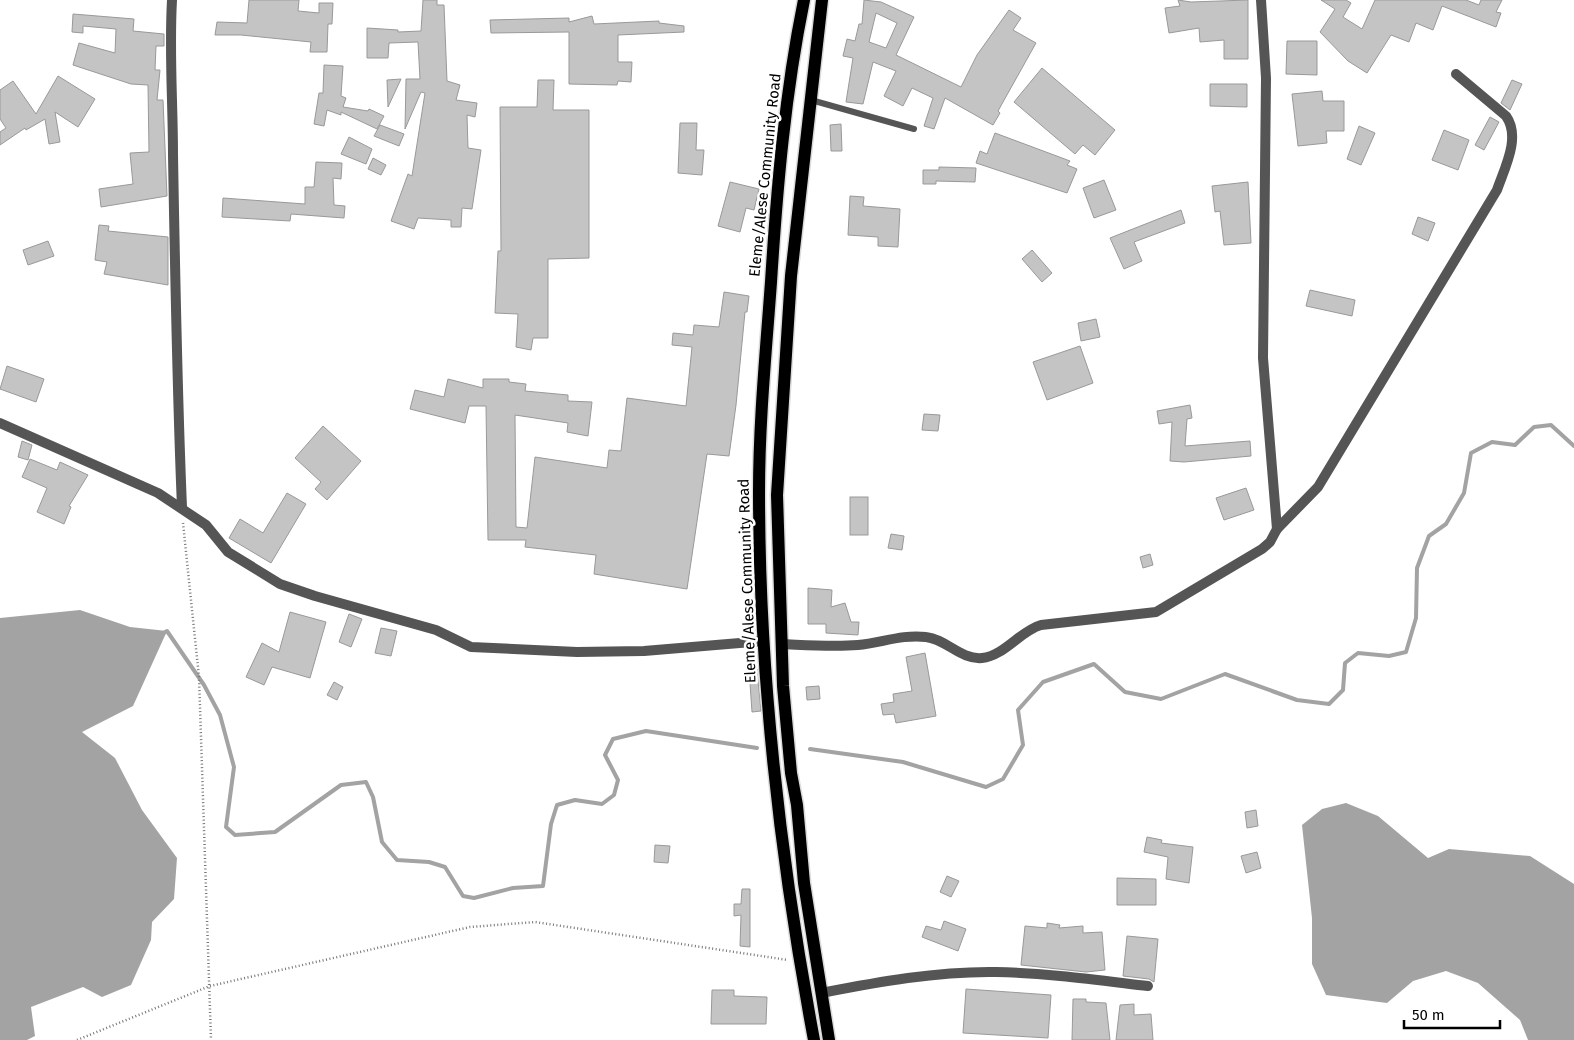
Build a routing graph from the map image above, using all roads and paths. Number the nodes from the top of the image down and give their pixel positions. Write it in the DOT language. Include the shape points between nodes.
graph roads {
  1 [pos="172,0"];
  2 [pos="804,0"];
  3 [pos="822,0"];
  4 [pos="1261,0"];
  5 [pos="1456,74"];
  6 [pos="810,99"];
  7 [pos="914,129"];
  8 [pos="0,423"];
  9 [pos="182,507"];
  10 [pos="1277,529"];
  11 [pos="764,641"];
  12 [pos="781,644"];
  13 [pos="799,962"];
  14 [pos="210,986"];
  15 [pos="1148,986"];
  16 [pos="821,993"];
  17 [pos="77,1040"];
  18 [pos="211,1040"];
  19 [pos="814,1040"];
  20 [pos="830,1040"];
  1 -- 9 [label="street" via="169,46"];
  2 -- 11 [label="main road, Eleme/Alese Community Road" via="785,115 767,329 759,489"];
  3 -- 6 [label="main road, Eleme/Alese Community Road"];
  4 -- 10 [label="street" via="1266,78 1263,358"];
  5 -- 10 [label="street" via="1494,105 1511,124 1513,137 1497,190 1362,410 1336,459 1313,493"];
  6 -- 7 [label="lane"];
  6 -- 12 [label="main road, Eleme/Alese Community Road" via="791,267 781,419 777,495"];
  8 -- 9 [label="street" via="158,493"];
  9 -- 11 [label="street" via="206,525 228,552 280,584 436,630 471,647 577,652 644,651"];
  9 -- 14 [label="path" via="199,677"];
  10 -- 12 [label="street" via="1262,549 1166,608 1031,628 1002,650 983,658 968,657 938,640 923,636 889,638 859,645"];
  11 -- 13 [label="main road, Eleme/Alese Community Road" via="774,776"];
  12 -- 16 [label="main road, Eleme/Alese Community Road" via="791,773"];
  13 -- 14 [label="path" via="535,922 470,928"];
  13 -- 19 [label="main road, Eleme/Alese Community Road"];
  14 -- 17 [label="path"];
  14 -- 18 [label="path"];
  15 -- 16 [label="street" via="995,972 876,982"];
  16 -- 20 [label="main road, Eleme/Alese Community Road"];
}
